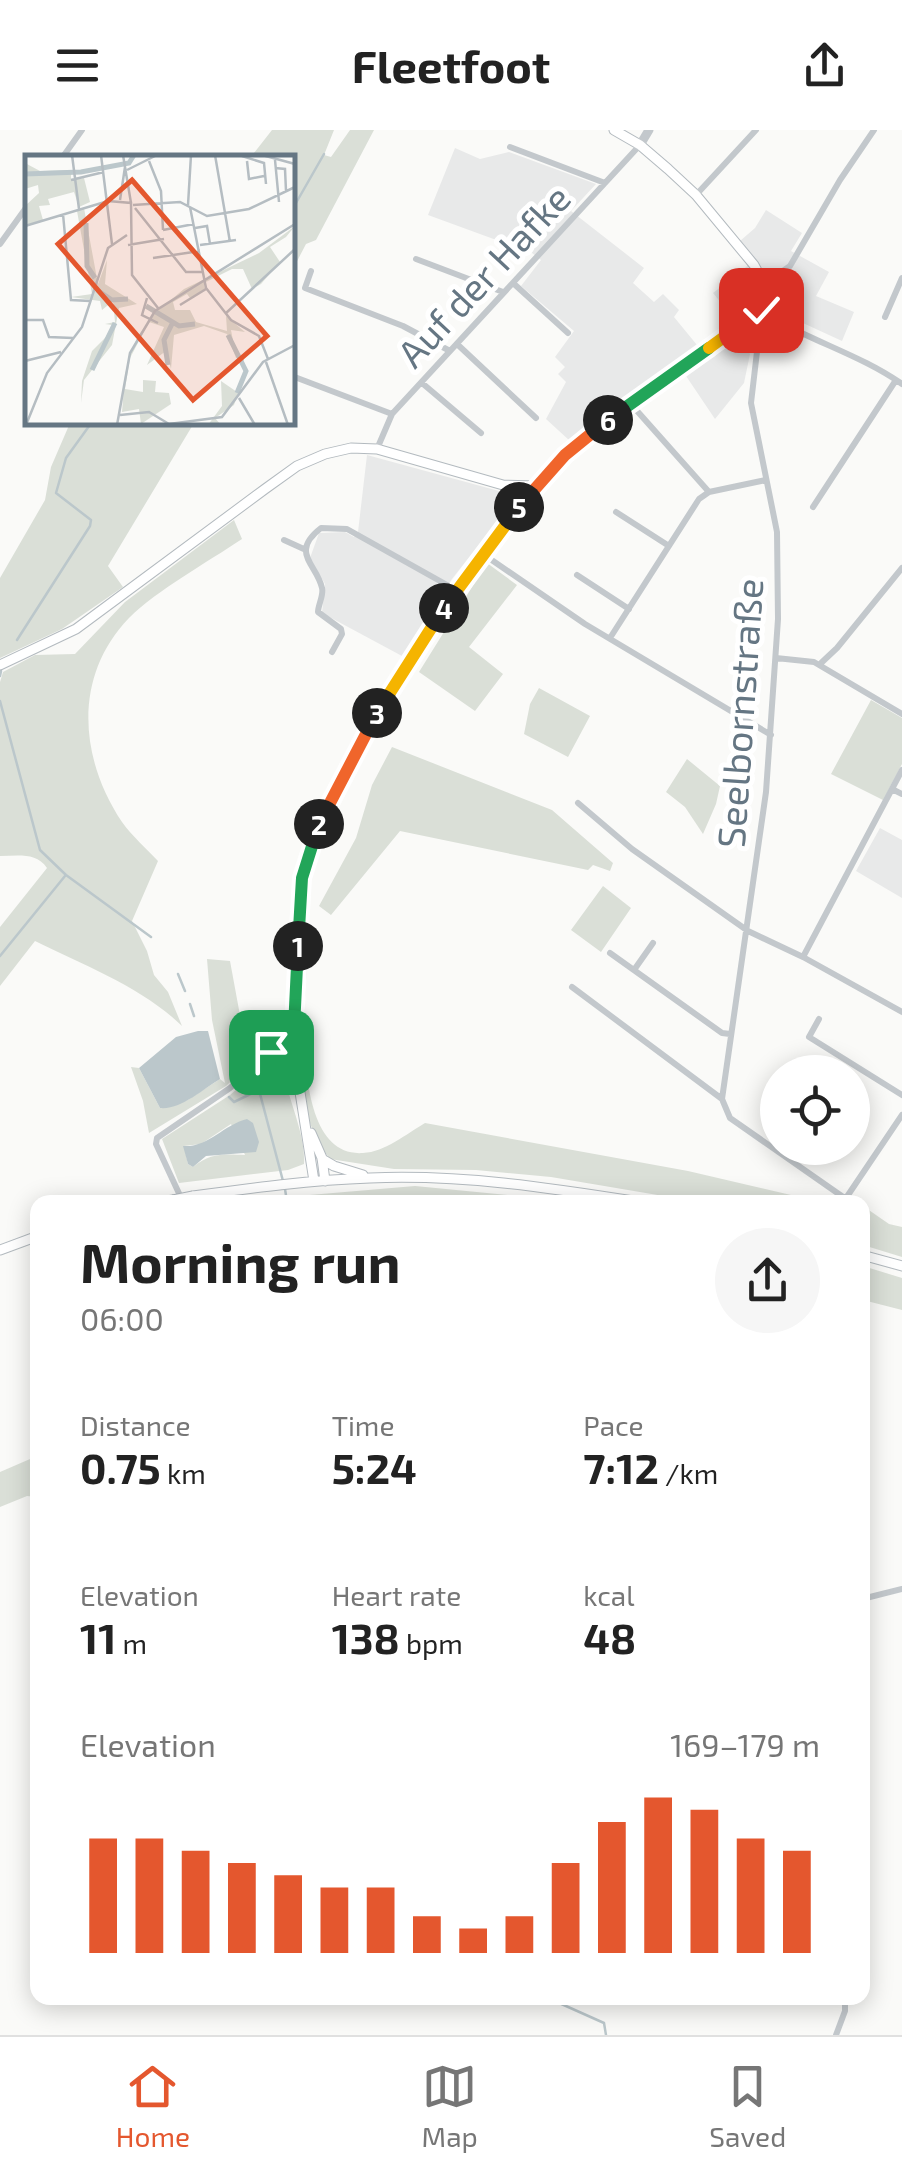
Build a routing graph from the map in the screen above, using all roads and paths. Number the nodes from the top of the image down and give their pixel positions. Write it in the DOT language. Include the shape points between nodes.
graph roads {
  1 [pos="82,130"];
  2 [pos="614,130"];
  3 [pos="649,130"];
  4 [pos="756,130"];
  5 [pos="874,130"];
  6 [pos="640,145"];
  7 [pos="510,147"];
  8 [pos="64,155"];
  9 [pos="606,182"];
  10 [pos="696,195"];
  11 [pos="25,210"];
  12 [pos="0,244"];
  13 [pos="416,260"];
  14 [pos="311,271"];
  15 [pos="902,278"];
  16 [pos="513,283"];
  17 [pos="764,284"];
  18 [pos="504,292"];
  19 [pos="761,310"];
  20 [pos="885,317"];
  21 [pos="568,333"];
  22 [pos="758,343"];
  23 [pos="457,344"];
  24 [pos="450,351"];
  25 [pos="295,377"];
  26 [pos="899,382"];
  27 [pos="422,383"];
  28 [pos="630,402"];
  29 [pos="392,414"];
  30 [pos="536,418"];
  31 [pos="481,434"];
  32 [pos="379,446"];
  33 [pos="766,480"];
  34 [pos="502,485"];
  35 [pos="536,486"];
  36 [pos="708,492"];
  37 [pos="522,503"];
  38 [pos="813,507"];
  39 [pos="616,512"];
  40 [pos="284,540"];
  41 [pos="669,546"];
  42 [pos="306,550"];
  43 [pos="483,554"];
  44 [pos="902,568"];
  45 [pos="577,575"];
  46 [pos="456,590"];
  47 [pos="629,608"];
  48 [pos="610,638"];
  49 [pos="332,652"];
  50 [pos="776,658"];
  51 [pos="820,664"];
  52 [pos="0,665"];
  53 [pos="902,714"];
  54 [pos="771,735"];
  55 [pos="902,770"];
  56 [pos="892,789"];
  57 [pos="902,794"];
  58 [pos="578,803"];
  59 [pos="748,931"];
  60 [pos="653,943"];
  61 [pos="610,953"];
  62 [pos="803,957"];
  63 [pos="634,970"];
  64 [pos="572,987"];
  65 [pos="902,1012"];
  66 [pos="819,1019"];
  67 [pos="730,1034"];
  68 [pos="293,1048"];
  69 [pos="902,1095"];
  70 [pos="722,1099"];
  71 [pos="902,1115"];
  72 [pos="306,1121"];
  73 [pos="322,1158"];
  74 [pos="371,1178"];
  75 [pos="320,1181"];
  76 [pos="170,1195"];
  77 [pos="200,1195"];
  78 [pos="590,1195"];
  79 [pos="837,1195"];
  80 [pos="849,1195"];
  81 [pos="30,1239"];
  82 [pos="0,1250"];
  83 [pos="870,1258"];
  84 [pos="902,1266"];
  85 [pos="902,1589"];
  86 [pos="870,1597"];
  87 [pos="846,2005"];
  88 [pos="836,2035"];
  1 -- 8 [label="street"];
  2 -- 6 [label="main road"];
  3 -- 6 [label="street"];
  4 -- 10 [label="street"];
  5 -- 17 [label="street" via="790,266"];
  6 -- 9 [label="street, Auf der Hafke"];
  6 -- 10 [label="main road"];
  7 -- 9 [label="street"];
  9 -- 16 [label="street, Auf der Hafke"];
  10 -- 17 [label="main road"];
  11 -- 12 [label="street"];
  13 -- 18 [label="street"];
  14 -- 24 [label="street" via="304,288"];
  15 -- 20 [label="street"];
  16 -- 18 [label="street, Auf der Hafke"];
  16 -- 21 [label="street"];
  17 -- 19 [label="main road"];
  18 -- 23 [label="street, Auf der Hafke"];
  19 -- 26 [label="street"];
  19 -- 28 [label="main road"];
  22 -- 33 [label="street, Seelbornstraße" via="751,403"];
  23 -- 24 [label="street, Auf der Hafke"];
  23 -- 30 [label="street"];
  24 -- 27 [label="street, Auf der Hafke"];
  25 -- 29 [label="street"];
  26 -- 38 [label="street"];
  27 -- 29 [label="street, Auf der Hafke"];
  27 -- 31 [label="street"];
  28 -- 35 [label="main road"];
  28 -- 36 [label="street"];
  29 -- 32 [label="street, Auf der Hafke"];
  32 -- 34 [label="main road"];
  32 -- 52 [label="main road" via="325,454 297,466 76,629"];
  33 -- 36 [label="street"];
  33 -- 50 [label="street, Seelbornstraße" via="776,532"];
  34 -- 35 [label="main road"];
  34 -- 37 [label="main road"];
  35 -- 37 [label="main road"];
  36 -- 41 [label="street"];
  37 -- 43 [label="main road"];
  39 -- 41 [label="street"];
  40 -- 42 [label="street"];
  41 -- 47 [label="street"];
  42 -- 46 [label="street" via="321,528 346,529"];
  42 -- 49 [label="street" via="323,588 318,612 342,634"];
  43 -- 46 [label="main road"];
  43 -- 48 [label="street"];
  44 -- 51 [label="street"];
  45 -- 47 [label="street"];
  46 -- 68 [label="main road" via="368,728 308,853 299,901"];
  47 -- 48 [label="street"];
  48 -- 54 [label="street"];
  50 -- 51 [label="street"];
  50 -- 54 [label="street, Seelbornstraße"];
  51 -- 53 [label="street"];
  54 -- 59 [label="street, Seelbornstraße"];
  55 -- 56 [label="street"];
  56 -- 57 [label="street"];
  56 -- 62 [label="street"];
  58 -- 59 [label="street" via="632,850"];
  59 -- 62 [label="street"];
  59 -- 67 [label="street, Seelbornstraße"];
  60 -- 63 [label="street"];
  61 -- 63 [label="street"];
  62 -- 65 [label="street"];
  63 -- 67 [label="street"];
  64 -- 70 [label="street"];
  66 -- 69 [label="street" via="809,1037"];
  67 -- 70 [label="street, Seelbornstraße"];
  68 -- 72 [label="main road"];
  68 -- 76 [label="street" via="271,1052 156,1138"];
  70 -- 79 [label="street" via="730,1118"];
  71 -- 80 [label="street"];
  72 -- 73 [label="main road"];
  72 -- 75 [label="main road"];
  73 -- 74 [label="main road"];
  73 -- 75 [label="main road"];
  74 -- 75 [label="main road"];
  74 -- 78 [label="main road"];
  75 -- 77 [label="main road, bridge"];
  81 -- 82 [label="main road"];
  83 -- 84 [label="main road"];
  85 -- 86 [label="street"];
  87 -- 88 [label="street"];
}
